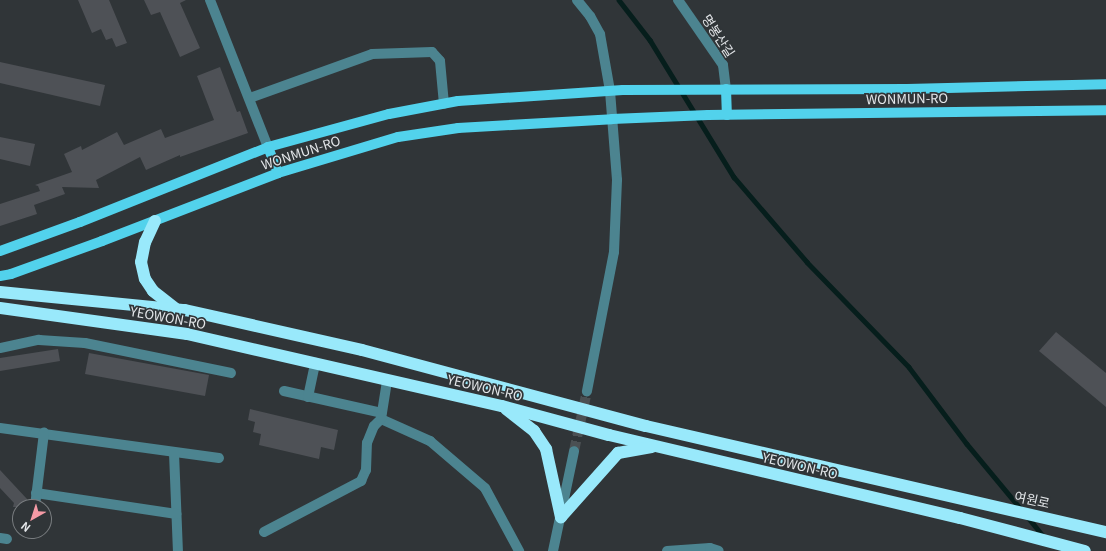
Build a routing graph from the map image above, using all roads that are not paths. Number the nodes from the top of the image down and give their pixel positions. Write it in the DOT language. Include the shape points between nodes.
graph roads {
  1 [pos="210,0"];
  2 [pos="577,0"];
  3 [pos="678,0"];
  4 [pos="1106,84"];
  5 [pos="726,90"];
  6 [pos="610,91"];
  7 [pos="250,98"];
  8 [pos="444,104"];
  9 [pos="1106,110"];
  10 [pos="727,115"];
  11 [pos="612,119"];
  12 [pos="268,147"];
  13 [pos="278,173"];
  14 [pos="155,221"];
  15 [pos="0,251"];
  16 [pos="0,276"];
  17 [pos="0,292"];
  18 [pos="0,308"];
  19 [pos="175,308"];
  20 [pos="15,310"];
  21 [pos="0,315"];
  22 [pos="0,348"];
  23 [pos="315,363"];
  24 [pos="231,373"];
  25 [pos="387,380"];
  26 [pos="587,391"];
  27 [pos="284,392"];
  28 [pos="308,397"];
  29 [pos="502,406"];
  30 [pos="381,416"];
  31 [pos="0,428"];
  32 [pos="44,433"];
  33 [pos="656,446"];
  34 [pos="574,451"];
  35 [pos="174,453"];
  36 [pos="219,458"];
  37 [pos="36,493"];
  38 [pos="951,496"];
  39 [pos="36,499"];
  40 [pos="176,514"];
  41 [pos="561,517"];
  42 [pos="264,532"];
  43 [pos="1106,532"];
  44 [pos="178,551"];
  45 [pos="519,551"];
  46 [pos="553,551"];
  47 [pos="666,551"];
  48 [pos="719,551"];
  49 [pos="1085,551"];
  1 -- 7 [label="street"];
  2 -- 6 [label="street" via="600,34"];
  3 -- 5 [label="street, 명봉산길" via="723,65"];
  4 -- 5 [label="main road, WONMUN-RO"];
  5 -- 6 [label="main road, WONMUN-RO"];
  5 -- 10 [label="main road"];
  6 -- 8 [label="main road, WONMUN-RO"];
  6 -- 11 [label="street"];
  7 -- 8 [label="street" via="372,54 432,52 440,61"];
  7 -- 12 [label="street"];
  8 -- 12 [label="main road, WONMUN-RO" via="389,114"];
  9 -- 10 [label="main road, WONMUN-RO"];
  10 -- 11 [label="main road, WONMUN-RO"];
  11 -- 13 [label="main road, WONMUN-RO" via="458,128 398,137"];
  11 -- 26 [label="street" via="617,180 614,252"];
  12 -- 13 [label="main road"];
  12 -- 15 [label="main road, WONMUN-RO"];
  13 -- 14 [label="main road, WONMUN-RO"];
  14 -- 16 [label="main road, WONMUN-RO"];
  14 -- 19 [label="highway" via="145,242 141,262 153,291"];
  17 -- 19 [label="highway, YEOWON-RO"];
  18 -- 20 [label="highway, YEOWON-RO"];
  19 -- 38 [label="highway, YEOWON-RO" via="362,350 646,426"];
  20 -- 21 [label="street"];
  20 -- 23 [label="highway, YEOWON-RO" via="187,334"];
  22 -- 24 [label="street" via="39,340 85,344"];
  23 -- 25 [label="highway, YEOWON-RO"];
  23 -- 28 [label="street"];
  25 -- 29 [label="highway, YEOWON-RO"];
  25 -- 30 [label="street"];
  27 -- 28 [label="street"];
  28 -- 30 [label="street"];
  29 -- 33 [label="highway, YEOWON-RO"];
  29 -- 41 [label="highway" via="534,430 546,449"];
  30 -- 42 [label="street" via="367,443 366,470 361,481"];
  30 -- 45 [label="street" via="430,441 485,488"];
  31 -- 32 [label="street"];
  32 -- 35 [label="street"];
  32 -- 37 [label="street"];
  33 -- 41 [label="highway" via="618,453"];
  33 -- 49 [label="highway, YEOWON-RO" via="960,518"];
  34 -- 41 [label="street"];
  35 -- 36 [label="street"];
  35 -- 40 [label="street"];
  37 -- 39 [label="street"];
  37 -- 40 [label="street"];
  38 -- 43 [label="highway, 여원로"];
  40 -- 44 [label="street"];
  41 -- 46 [label="street"];
  47 -- 48 [label="street" via="710,548"];
}
